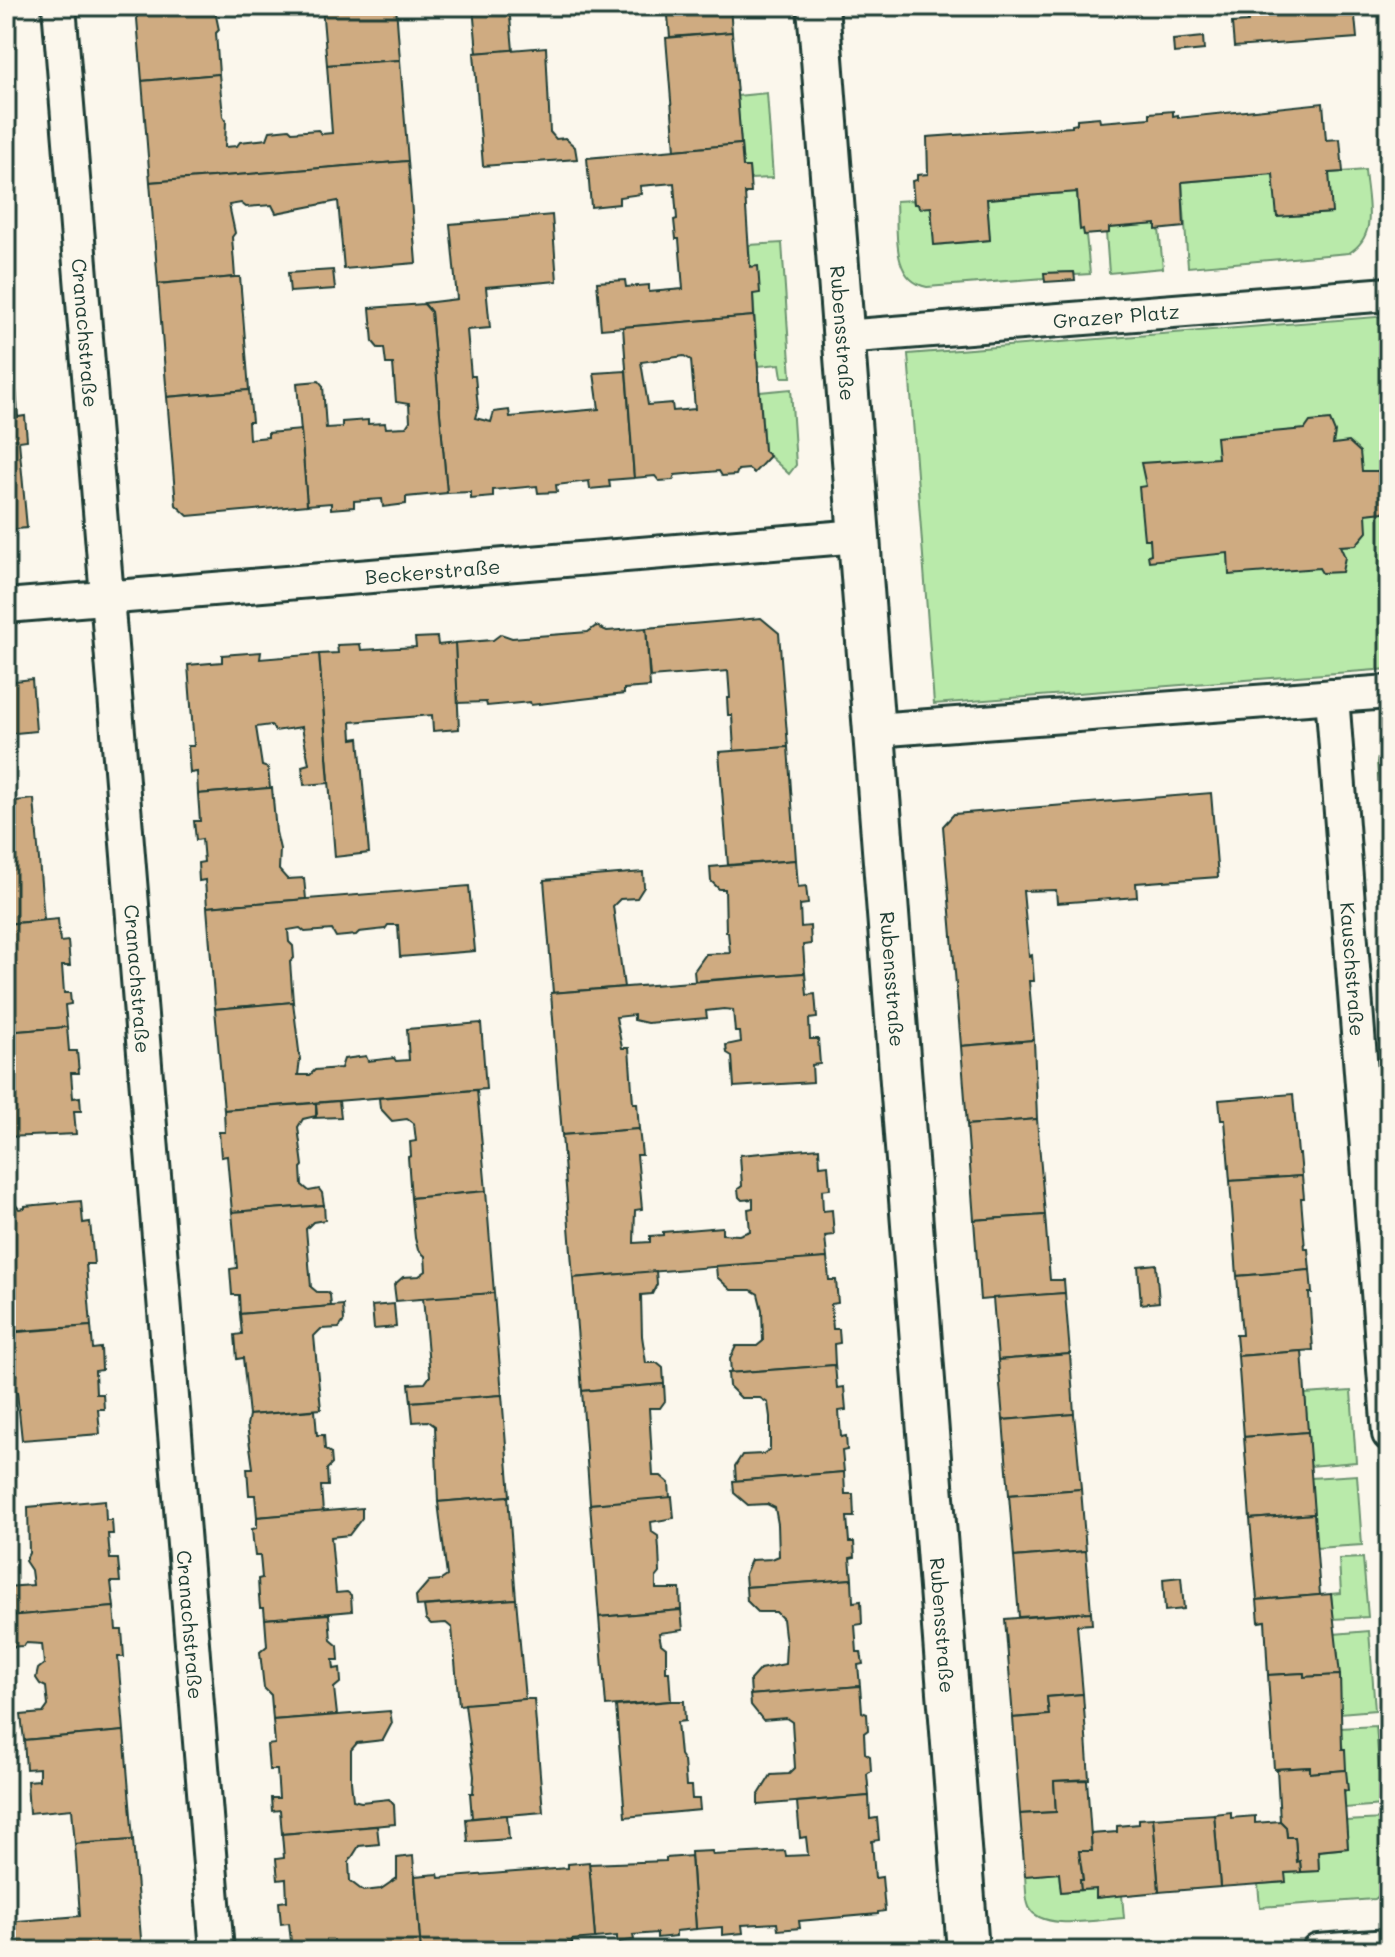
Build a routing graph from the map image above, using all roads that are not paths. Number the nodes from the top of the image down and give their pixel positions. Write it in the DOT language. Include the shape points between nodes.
graph roads {
  1 [pos="59,6"];
  2 [pos="818,6"];
  3 [pos="1389,294"];
  4 [pos="843,337"];
  5 [pos="859,536"];
  6 [pos="108,597"];
  7 [pos="6,606"];
  8 [pos="1389,692"];
  9 [pos="1332,696"];
  10 [pos="874,730"];
  11 [pos="1389,1434"];
  12 [pos="1389,1946"];
  13 [pos="217,1951"];
  14 [pos="968,1951"];
  15 [pos="1318,1951"];
  1 -- 6 [label="street, Cranachstraße"];
  2 -- 4 [label="street, Rubensstraße"];
  3 -- 4 [label="street, Grazer Platz"];
  4 -- 5 [label="street, Rubensstraße"];
  5 -- 6 [label="street, Beckerstraße"];
  5 -- 10 [label="street, Rubensstraße"];
  6 -- 7 [label="street, Beckerstraße"];
  6 -- 13 [label="street, Cranachstraße"];
  8 -- 9 [label="street"];
  9 -- 10 [label="street"];
  9 -- 11 [label="street, Kauschstraße"];
  10 -- 14 [label="street, Rubensstraße"];
  12 -- 15 [label="street"];
}
